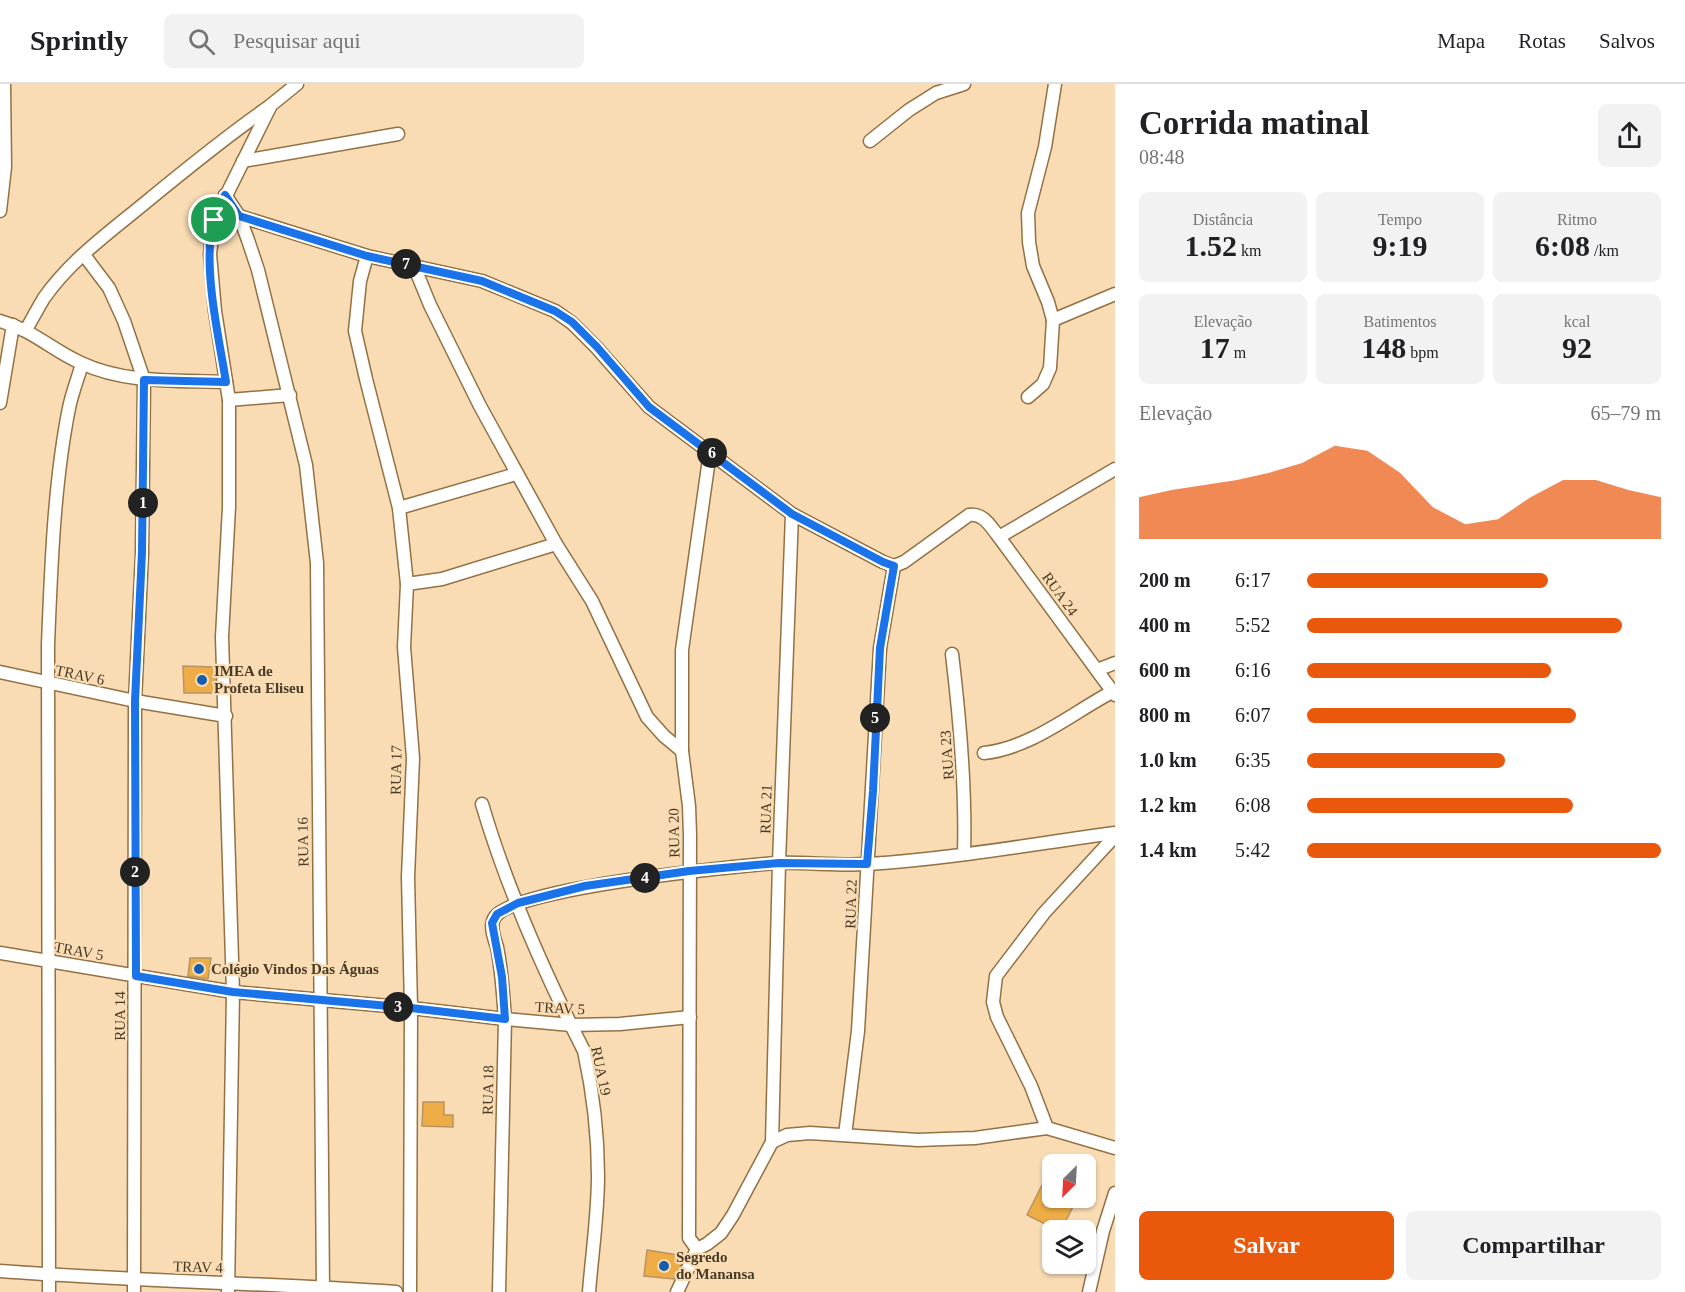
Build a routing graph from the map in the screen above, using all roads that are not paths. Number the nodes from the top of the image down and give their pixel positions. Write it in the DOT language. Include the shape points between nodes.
graph roads {
  1 [pos="4,84"];
  2 [pos="297,84"];
  3 [pos="964,84"];
  4 [pos="1055,84"];
  5 [pos="937,88"];
  6 [pos="271,105"];
  7 [pos="398,135"];
  8 [pos="870,141"];
  9 [pos="243,161"];
  10 [pos="225,195"];
  11 [pos="0,211"];
  12 [pos="239,216"];
  13 [pos="84,255"];
  14 [pos="367,256"];
  15 [pos="414,266"];
  16 [pos="1115,294"];
  17 [pos="1053,320"];
  18 [pos="0,321"];
  19 [pos="13,325"];
  20 [pos="26,330"];
  21 [pos="82,364"];
  22 [pos="144,380"];
  23 [pos="226,382"];
  24 [pos="290,395"];
  25 [pos="1028,397"];
  26 [pos="229,400"];
  27 [pos="0,403"];
  28 [pos="710,452"];
  29 [pos="1115,469"];
  30 [pos="516,474"];
  31 [pos="399,508"];
  32 [pos="792,514"];
  33 [pos="999,537"];
  34 [pos="556,544"];
  35 [pos="894,566"];
  36 [pos="407,584"];
  37 [pos="952,654"];
  38 [pos="1115,663"];
  39 [pos="1097,670"];
  40 [pos="0,672"];
  41 [pos="49,683"];
  42 [pos="1114,694"];
  43 [pos="135,701"];
  44 [pos="226,716"];
  45 [pos="682,751"];
  46 [pos="984,753"];
  47 [pos="482,804"];
  48 [pos="1115,834"];
  49 [pos="964,854"];
  50 [pos="779,863"];
  51 [pos="867,864"];
  52 [pos="689,871"];
  53 [pos="518,903"];
  54 [pos="0,953"];
  55 [pos="47,961"];
  56 [pos="136,976"];
  57 [pos="233,992"];
  58 [pos="320,1000"];
  59 [pos="411,1008"];
  60 [pos="690,1017"];
  61 [pos="505,1019"];
  62 [pos="571,1025"];
  63 [pos="1047,1128"];
  64 [pos="845,1135"];
  65 [pos="772,1142"];
  66 [pos="1115,1148"];
  67 [pos="1115,1193"];
  68 [pos="697,1249"];
  69 [pos="0,1271"];
  70 [pos="49,1275"];
  71 [pos="134,1286"];
  72 [pos="228,1287"];
  73 [pos="323,1289"];
  74 [pos="48,1292"];
  75 [pos="396,1292"];
  76 [pos="410,1292"];
  77 [pos="499,1292"];
  78 [pos="589,1292"];
  79 [pos="677,1292"];
  80 [pos="1089,1292"];
  1 -- 11 [label="street" via="5,167"];
  2 -- 6 [label="street"];
  3 -- 5 [label="street"];
  4 -- 17 [label="street" via="1045,147 1028,213 1033,266"];
  5 -- 8 [label="street"];
  6 -- 9 [label="street"];
  6 -- 13 [label="street" via="189,166"];
  7 -- 9 [label="street"];
  9 -- 10 [label="street"];
  10 -- 12 [label="street, RUA 16"];
  10 -- 23 [label="street" via="214,220 210,254"];
  12 -- 14 [label="street"];
  12 -- 24 [label="street, RUA 16" via="258,270"];
  13 -- 20 [label="street" via="45,298"];
  13 -- 22 [label="street, RUA 14" via="109,288"];
  14 -- 15 [label="street"];
  14 -- 31 [label="street, RUA 17" via="360,280 355,331"];
  15 -- 28 [label="street" via="482,281 555,311 597,347 649,407"];
  15 -- 30 [label="street"];
  16 -- 17 [label="street"];
  17 -- 25 [label="street" via="1050,368 1043,384"];
  18 -- 19 [label="street"];
  19 -- 20 [label="street"];
  19 -- 27 [label="street"];
  20 -- 21 [label="street"];
  21 -- 22 [label="street"];
  21 -- 41 [label="street" via="70,407 57,510"];
  22 -- 23 [label="street"];
  22 -- 43 [label="street, RUA 14"];
  23 -- 26 [label="street"];
  24 -- 26 [label="street"];
  24 -- 58 [label="street, RUA 16" via="306,465 317,563"];
  26 -- 44 [label="street" via="230,507 222,637"];
  28 -- 32 [label="street"];
  28 -- 45 [label="street, RUA 20" via="682,650"];
  29 -- 33 [label="street"];
  30 -- 31 [label="street"];
  30 -- 34 [label="street"];
  31 -- 36 [label="street, RUA 17"];
  32 -- 35 [label="street"];
  32 -- 50 [label="street, RUA 21"];
  33 -- 35 [label="street, RUA 24" via="984,518 969,515"];
  33 -- 39 [label="street, RUA 24"];
  34 -- 36 [label="street" via="442,579"];
  34 -- 45 [label="street" via="592,601 647,717"];
  35 -- 51 [label="street, RUA 22" via="880,648"];
  36 -- 59 [label="street, RUA 17" via="404,647 413,758 408,877"];
  37 -- 49 [label="street, RUA 23" via="966,808"];
  38 -- 39 [label="street"];
  39 -- 42 [label="street, RUA 24"];
  40 -- 41 [label="street, TRAV 6"];
  41 -- 43 [label="street, TRAV 6"];
  41 -- 55 [label="street"];
  42 -- 46 [label="street" via="1012,747"];
  43 -- 44 [label="street, TRAV 6"];
  43 -- 56 [label="street, RUA 14"];
  44 -- 57 [label="street"];
  45 -- 52 [label="street, RUA 20" via="689,806"];
  47 -- 53 [label="street, RUA 19"];
  48 -- 49 [label="street"];
  48 -- 63 [label="street" via="1044,913 996,976 993,1002 997,1017"];
  49 -- 51 [label="street"];
  50 -- 51 [label="street"];
  50 -- 52 [label="street"];
  50 -- 65 [label="street, RUA 21"];
  51 -- 64 [label="street, RUA 22" via="858,1031"];
  52 -- 53 [label="street" via="585,886"];
  52 -- 60 [label="street, RUA 20"];
  53 -- 61 [label="street, RUA 18" via="497,914 492,923"];
  53 -- 62 [label="street, RUA 19"];
  54 -- 55 [label="street, TRAV 5"];
  55 -- 56 [label="street, TRAV 5"];
  55 -- 70 [label="street"];
  56 -- 57 [label="street, TRAV 5"];
  56 -- 71 [label="street, RUA 14"];
  57 -- 58 [label="street, TRAV 5"];
  57 -- 72 [label="street"];
  58 -- 59 [label="street, TRAV 5"];
  58 -- 73 [label="street, RUA 16"];
  59 -- 61 [label="street, TRAV 5"];
  59 -- 76 [label="street, RUA 17"];
  60 -- 62 [label="street, TRAV 5"];
  60 -- 68 [label="street, RUA 20" via="689,1238"];
  61 -- 62 [label="street, TRAV 5"];
  61 -- 77 [label="street, RUA 18"];
  62 -- 78 [label="street, RUA 19" via="588,1069 596,1136 598,1177"];
  63 -- 64 [label="street" via="975,1138 918,1140"];
  63 -- 66 [label="street"];
  64 -- 65 [label="street" via="787,1135"];
  65 -- 68 [label="street" via="721,1233"];
  67 -- 80 [label="street"];
  68 -- 79 [label="street"];
  69 -- 70 [label="street, TRAV 4"];
  70 -- 71 [label="street, TRAV 4"];
  70 -- 74 [label="street"];
  71 -- 72 [label="street, TRAV 4"];
  72 -- 73 [label="street, TRAV 4"];
  73 -- 75 [label="street, TRAV 4"];
}
